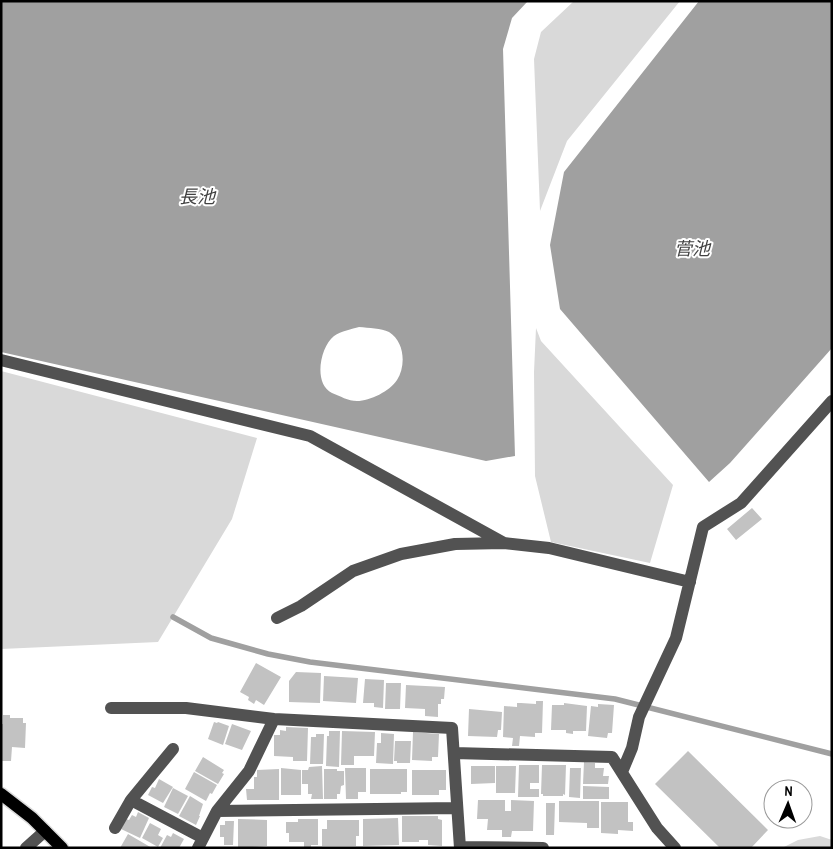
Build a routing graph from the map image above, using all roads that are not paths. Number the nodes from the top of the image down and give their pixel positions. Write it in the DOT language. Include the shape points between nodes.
graph roads {
  1 [pos="1,360"];
  2 [pos="832,401"];
  3 [pos="504,543"];
  4 [pos="690,582"];
  5 [pos="277,618"];
  6 [pos="111,708"];
  7 [pos="274,719"];
  8 [pos="173,749"];
  9 [pos="454,753"];
  10 [pos="622,772"];
  11 [pos="1,794"];
  12 [pos="131,800"];
  13 [pos="457,808"];
  14 [pos="217,811"];
  15 [pos="115,828"];
  16 [pos="45,831"];
  17 [pos="200,843"];
  18 [pos="460,847"];
  19 [pos="26,848"];
  20 [pos="62,848"];
  21 [pos="543,848"];
  22 [pos="676,848"];
  1 -- 3 [label="street" via="310,436"];
  2 -- 4 [label="street" via="741,502 703,527"];
  3 -- 4 [label="street" via="549,548"];
  3 -- 5 [label="street" via="455,544 401,554 353,571"];
  4 -- 10 [label="street" via="676,638 639,717"];
  6 -- 7 [label="street" via="186,708"];
  7 -- 9 [label="street" via="452,728"];
  7 -- 14 [label="street" via="249,771"];
  8 -- 12 [label="street"];
  9 -- 10 [label="street" via="612,756"];
  9 -- 13 [label="street"];
  10 -- 22 [label="street" via="657,828"];
  11 -- 16 [label="main road"];
  12 -- 15 [label="street"];
  12 -- 17 [label="street"];
  13 -- 14 [label="street"];
  13 -- 18 [label="street"];
  14 -- 17 [label="street"];
  16 -- 19 [label="street"];
  16 -- 20 [label="main road"];
  18 -- 21 [label="street"];
}
